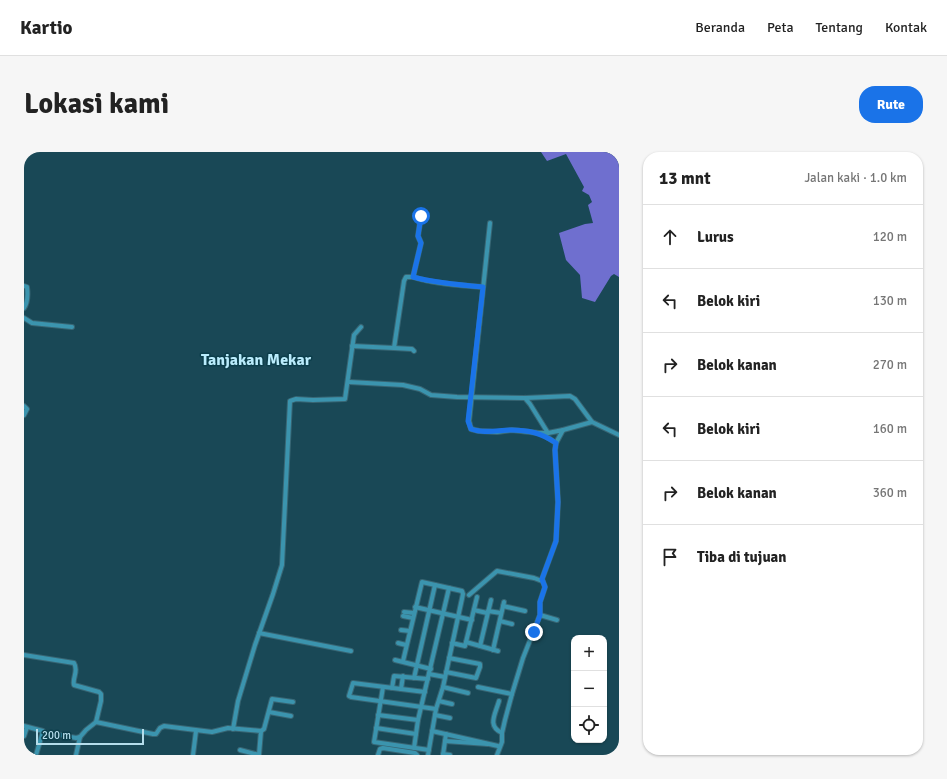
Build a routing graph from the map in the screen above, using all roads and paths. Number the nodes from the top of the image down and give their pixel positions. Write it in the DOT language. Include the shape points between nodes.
graph roads {
  1 [pos="421,216"];
  2 [pos="490,223"];
  3 [pos="413,277"];
  4 [pos="24,286"];
  5 [pos="483,287"];
  6 [pos="24,308"];
  7 [pos="24,318"];
  8 [pos="72,327"];
  9 [pos="362,327"];
  10 [pos="352,346"];
  11 [pos="394,348"];
  12 [pos="414,351"];
  13 [pos="349,382"];
  14 [pos="471,397"];
  15 [pos="525,398"];
  16 [pos="24,406"];
  17 [pos="24,415"];
  18 [pos="592,422"];
  19 [pos="563,430"];
  20 [pos="539,433"];
  21 [pos="548,433"];
  22 [pos="619,435"];
  23 [pos="556,443"];
  24 [pos="542,581"];
  25 [pos="435,585"];
  26 [pos="449,588"];
  27 [pos="469,595"];
  28 [pos="477,597"];
  29 [pos="490,600"];
  30 [pos="415,607"];
  31 [pos="429,610"];
  32 [pos="474,610"];
  33 [pos="525,611"];
  34 [pos="488,612"];
  35 [pos="443,613"];
  36 [pos="501,613"];
  37 [pos="404,614"];
  38 [pos="540,615"];
  39 [pos="413,616"];
  40 [pos="458,616"];
  41 [pos="472,620"];
  42 [pos="557,620"];
  43 [pos="500,621"];
  44 [pos="512,624"];
  45 [pos="401,630"];
  46 [pos="410,631"];
  47 [pos="259,634"];
  48 [pos="466,642"];
  49 [pos="398,643"];
  50 [pos="452,643"];
  51 [pos="406,645"];
  52 [pos="480,646"];
  53 [pos="493,650"];
  54 [pos="351,651"];
  55 [pos="498,652"];
  56 [pos="24,655"];
  57 [pos="449,658"];
  58 [pos="395,660"];
  59 [pos="402,662"];
  60 [pos="416,665"];
  61 [pos="430,669"];
  62 [pos="446,672"];
  63 [pos="429,674"];
  64 [pos="403,676"];
  65 [pos="445,677"];
  66 [pos="414,678"];
  67 [pos="428,679"];
  68 [pos="383,687"];
  69 [pos="443,687"];
  70 [pos="392,688"];
  71 [pos="478,688"];
  72 [pos="401,689"];
  73 [pos="425,692"];
  74 [pos="468,693"];
  75 [pos="512,694"];
  76 [pos="380,700"];
  77 [pos="439,701"];
  78 [pos="499,701"];
  79 [pos="293,702"];
  80 [pos="452,704"];
  81 [pos="421,707"];
  82 [pos="436,709"];
  83 [pos="269,712"];
  84 [pos="378,715"];
  85 [pos="435,715"];
  86 [pos="291,716"];
  87 [pos="450,718"];
  88 [pos="418,720"];
  89 [pos="96,722"];
  90 [pos="25,727"];
  91 [pos="233,728"];
  92 [pos="376,728"];
  93 [pos="196,731"];
  94 [pos="260,731"];
  95 [pos="432,731"];
  96 [pos="502,733"];
  97 [pos="56,734"];
  98 [pos="416,734"];
  99 [pos="446,734"];
  100 [pos="24,736"];
  101 [pos="80,737"];
  102 [pos="445,741"];
  103 [pos="490,744"];
  104 [pos="498,746"];
  105 [pos="414,748"];
  106 [pos="240,750"];
  107 [pos="429,753"];
  108 [pos="36,755"];
  109 [pos="76,755"];
  110 [pos="193,755"];
  111 [pos="259,755"];
  112 [pos="378,755"];
  113 [pos="417,755"];
  114 [pos="443,755"];
  115 [pos="450,755"];
  116 [pos="497,755"];
  1 -- 3 [label="street" via="418,237 421,243"];
  2 -- 5 [label="street"];
  3 -- 5 [label="street" via="437,283"];
  3 -- 11 [label="street" via="406,277 404,281"];
  4 -- 6 [label="street" via="27,287 27,303"];
  5 -- 14 [label="street"];
  7 -- 8 [label="street" via="32,323"];
  9 -- 10 [label="street" via="354,335"];
  10 -- 11 [label="street"];
  10 -- 13 [label="street"];
  11 -- 12 [label="street"];
  13 -- 14 [label="street" via="403,385 431,395"];
  13 -- 47 [label="street" via="347,396 344,399 290,400 282,565"];
  14 -- 15 [label="street"];
  14 -- 20 [label="street" via="468,421 471,429"];
  15 -- 18 [label="street" via="573,397"];
  15 -- 21 [label="street"];
  16 -- 17 [label="street" via="27,409"];
  18 -- 19 [label="street"];
  18 -- 22 [label="street"];
  19 -- 21 [label="street"];
  19 -- 23 [label="street"];
  20 -- 21 [label="street"];
  20 -- 23 [label="street"];
  23 -- 24 [label="street" via="556,541"];
  24 -- 27 [label="street" via="497,571"];
  24 -- 38 [label="street" via="545,587 540,602"];
  25 -- 26 [label="street"];
  25 -- 30 [label="street" via="422,582"];
  25 -- 31 [label="street"];
  26 -- 35 [label="street"];
  26 -- 40 [label="street" via="463,593"];
  28 -- 32 [label="street"];
  29 -- 34 [label="street"];
  30 -- 31 [label="street"];
  30 -- 39 [label="street"];
  31 -- 35 [label="street"];
  31 -- 60 [label="street"];
  32 -- 34 [label="street"];
  32 -- 41 [label="street"];
  33 -- 36 [label="street" via="503,604"];
  34 -- 36 [label="street"];
  34 -- 52 [label="street"];
  35 -- 40 [label="street"];
  35 -- 61 [label="street"];
  36 -- 43 [label="street"];
  37 -- 39 [label="street"];
  38 -- 42 [label="street"];
  38 -- 75 [label="street"];
  39 -- 46 [label="street"];
  40 -- 41 [label="street"];
  40 -- 50 [label="street"];
  41 -- 48 [label="street"];
  43 -- 44 [label="street"];
  43 -- 53 [label="street"];
  45 -- 46 [label="street"];
  46 -- 51 [label="street"];
  47 -- 54 [label="street"];
  47 -- 91 [label="street" via="236,708"];
  48 -- 50 [label="street" via="464,646"];
  48 -- 52 [label="street"];
  49 -- 51 [label="street"];
  50 -- 57 [label="street"];
  51 -- 59 [label="street"];
  52 -- 53 [label="street"];
  53 -- 55 [label="street"];
  56 -- 89 [label="street" via="75,664 74,685 101,694 102,701"];
  57 -- 62 [label="street"];
  57 -- 62 [label="street" via="480,666 476,678"];
  58 -- 59 [label="street"];
  59 -- 60 [label="street"];
  60 -- 61 [label="street"];
  60 -- 66 [label="street"];
  61 -- 63 [label="street"];
  62 -- 65 [label="street"];
  63 -- 65 [label="street"];
  63 -- 67 [label="street"];
  64 -- 66 [label="street"];
  64 -- 70 [label="street" via="394,676"];
  64 -- 72 [label="street"];
  65 -- 69 [label="street"];
  66 -- 67 [label="street"];
  67 -- 73 [label="street"];
  68 -- 70 [label="street"];
  68 -- 76 [label="street"];
  68 -- 76 [label="street" via="352,683 350,697"];
  69 -- 74 [label="street"];
  69 -- 77 [label="street"];
  70 -- 72 [label="street"];
  71 -- 75 [label="street"];
  72 -- 73 [label="street"];
  73 -- 81 [label="street"];
  75 -- 96 [label="street"];
  76 -- 81 [label="street"];
  76 -- 84 [label="street"];
  77 -- 80 [label="street"];
  77 -- 82 [label="street"];
  78 -- 96 [label="street" via="493,726"];
  79 -- 83 [label="street" via="272,699"];
  81 -- 82 [label="street"];
  81 -- 88 [label="street"];
  82 -- 85 [label="street"];
  83 -- 86 [label="street"];
  83 -- 94 [label="street" via="264,729"];
  84 -- 88 [label="street"];
  84 -- 92 [label="street"];
  85 -- 87 [label="street"];
  85 -- 95 [label="street"];
  88 -- 98 [label="street"];
  89 -- 93 [label="street" via="153,734 164,726"];
  89 -- 101 [label="street"];
  90 -- 100 [label="street"];
  90 -- 108 [label="street" via="43,731"];
  91 -- 93 [label="street" via="212,732"];
  91 -- 94 [label="street"];
  92 -- 98 [label="street"];
  92 -- 105 [label="street" via="374,742"];
  93 -- 110 [label="street"];
  94 -- 111 [label="street"];
  95 -- 99 [label="street"];
  95 -- 107 [label="street"];
  96 -- 116 [label="street"];
  97 -- 101 [label="street"];
  98 -- 105 [label="street"];
  99 -- 102 [label="street"];
  99 -- 103 [label="street"];
  101 -- 109 [label="street"];
  102 -- 103 [label="street"];
  102 -- 114 [label="street"];
  103 -- 104 [label="street"];
  105 -- 107 [label="street"];
  106 -- 111 [label="street"];
  112 -- 113 [label="street" via="380,748 383,748"];
  114 -- 115 [label="street"];
}
